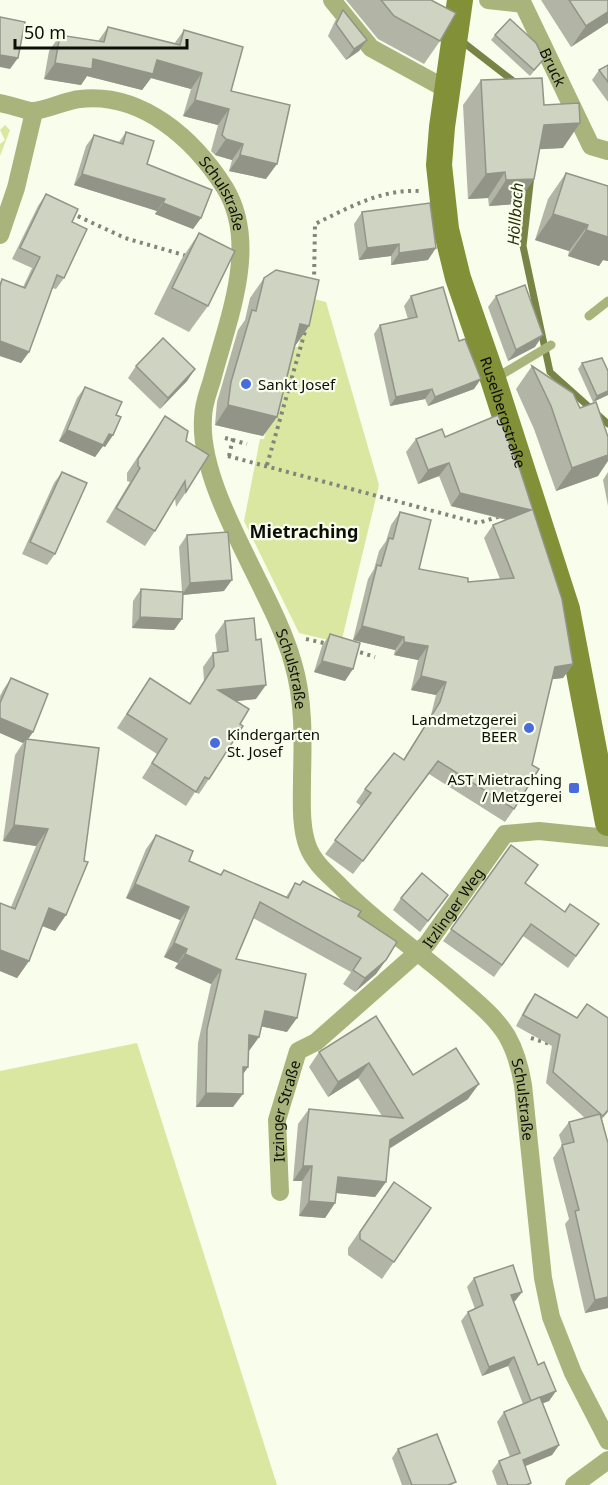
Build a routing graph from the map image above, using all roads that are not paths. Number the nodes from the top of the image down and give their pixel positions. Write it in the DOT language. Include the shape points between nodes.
graph roads {
  1 [pos="332,0"];
  2 [pos="488,0"];
  3 [pos="523,2"];
  4 [pos="459,9"];
  5 [pos="446,89"];
  6 [pos="0,104"];
  7 [pos="34,112"];
  8 [pos="608,151"];
  9 [pos="0,235"];
  10 [pos="608,301"];
  11 [pos="589,316"];
  12 [pos="551,345"];
  13 [pos="493,379"];
  14 [pos="608,823"];
  15 [pos="608,838"];
  16 [pos="417,952"];
  17 [pos="316,1042"];
  18 [pos="280,1192"];
  19 [pos="608,1441"];
  20 [pos="608,1460"];
  21 [pos="574,1485"];
  1 -- 5 [label="street" via="371,48"];
  2 -- 3 [label="street, Bruck"];
  3 -- 8 [label="street, Bruck" via="591,146"];
  4 -- 5 [label="main road, Ruselbergstraße"];
  5 -- 13 [label="main road, Ruselbergstraße" via="441,192 458,278"];
  6 -- 7 [label="street"];
  7 -- 9 [label="street"];
  7 -- 16 [label="street, Schulstraße" via="58,102 83,98 112,100 150,112 189,145 222,183 234,204 239,224 240,271 203,416 208,462 293,662 303,722 302,805 308,847 353,899"];
  10 -- 11 [label="lane"];
  12 -- 13 [label="lane"];
  13 -- 14 [label="main road, Ruselbergstraße" via="567,609"];
  15 -- 16 [label="street, Itzlinger Weg" via="539,831 505,834 427,944"];
  16 -- 17 [label="street, Itzlinger Weg"];
  16 -- 19 [label="street, Schulstraße" via="490,1014 507,1035 520,1062 543,1278 551,1317 573,1373"];
  17 -- 18 [label="street, Itzinger Straße" via="298,1050 277,1120"];
  20 -- 21 [label="street"];
}
